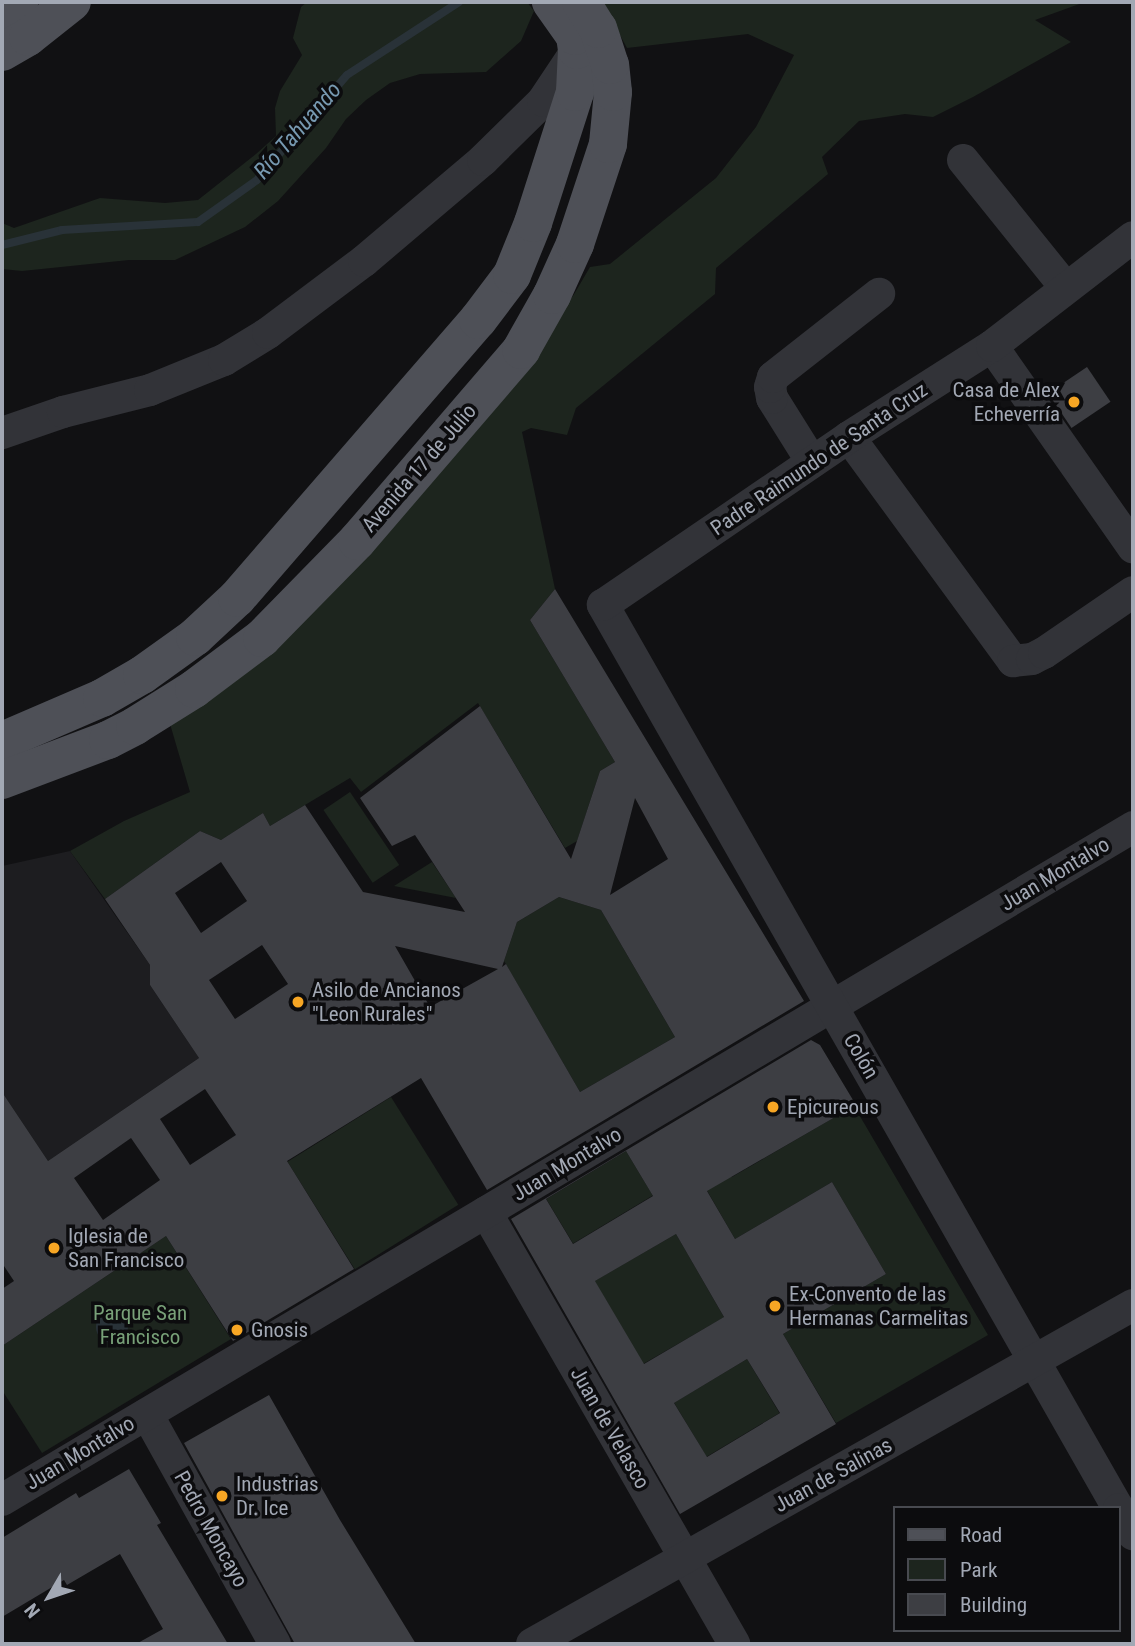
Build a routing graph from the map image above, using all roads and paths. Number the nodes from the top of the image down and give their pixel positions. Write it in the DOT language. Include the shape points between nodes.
graph roads {
  1 [pos="19,2"];
  2 [pos="72,2"];
  3 [pos="551,2"];
  4 [pos="2,14"];
  5 [pos="583,29"];
  6 [pos="2,52"];
  7 [pos="559,97"];
  8 [pos="963,160"];
  9 [pos="1128,250"];
  10 [pos="1066,288"];
  11 [pos="879,294"];
  12 [pos="992,346"];
  13 [pos="2,433"];
  14 [pos="849,437"];
  15 [pos="812,462"];
  16 [pos="1133,547"];
  17 [pos="1133,592"];
  18 [pos="603,605"];
  19 [pos="2,741"];
  20 [pos="2,780"];
  21 [pos="1133,827"];
  22 [pos="832,1006"];
  23 [pos="486,1212"];
  24 [pos="1133,1305"];
  25 [pos="1035,1361"];
  26 [pos="146,1414"];
  27 [pos="2,1500"];
  28 [pos="1117,1506"];
  29 [pos="1121,1513"];
  30 [pos="1133,1534"];
  31 [pos="684,1559"];
  32 [pos="275,1644"];
  33 [pos="532,1644"];
  34 [pos="734,1644"];
  1 -- 4 [label="main road"];
  2 -- 6 [label="main road"];
  3 -- 5 [label="main road, Avenida 17 de Julio"];
  5 -- 7 [label="main road"];
  5 -- 20 [label="main road, Avenida 17 de Julio" via="610,65 613,92 608,144 575,244 521,350 357,541 262,638 135,726"];
  7 -- 13 [label="street" via="364,261 224,360 150,390"];
  7 -- 19 [label="main road" via="533,223 512,275 478,320 237,598 195,637 102,698"];
  8 -- 10 [label="street"];
  9 -- 10 [label="street, Padre Raimundo de Santa Cruz"];
  10 -- 12 [label="street, Padre Raimundo de Santa Cruz"];
  11 -- 15 [label="street" via="773,377 772,398"];
  12 -- 14 [label="street, Padre Raimundo de Santa Cruz"];
  12 -- 16 [label="street"];
  14 -- 15 [label="street, Padre Raimundo de Santa Cruz"];
  14 -- 17 [label="street" via="1013,661 1044,653"];
  15 -- 18 [label="street, Padre Raimundo de Santa Cruz"];
  18 -- 22 [label="street, Colón"];
  21 -- 22 [label="street, Juan Montalvo"];
  22 -- 23 [label="street, Juan Montalvo"];
  22 -- 25 [label="street, Colón"];
  23 -- 26 [label="street, Juan Montalvo"];
  23 -- 31 [label="street, Juan de Velasco"];
  24 -- 25 [label="street, Juan de Salinas"];
  25 -- 28 [label="street, Colón"];
  25 -- 31 [label="street, Juan de Salinas"];
  26 -- 27 [label="street, Juan Montalvo"];
  26 -- 32 [label="street, Pedro Moncayo"];
  29 -- 30 [label="street, Colón"];
  31 -- 33 [label="street, Juan de Salinas"];
  31 -- 34 [label="street, Juan de Velasco"];
}
